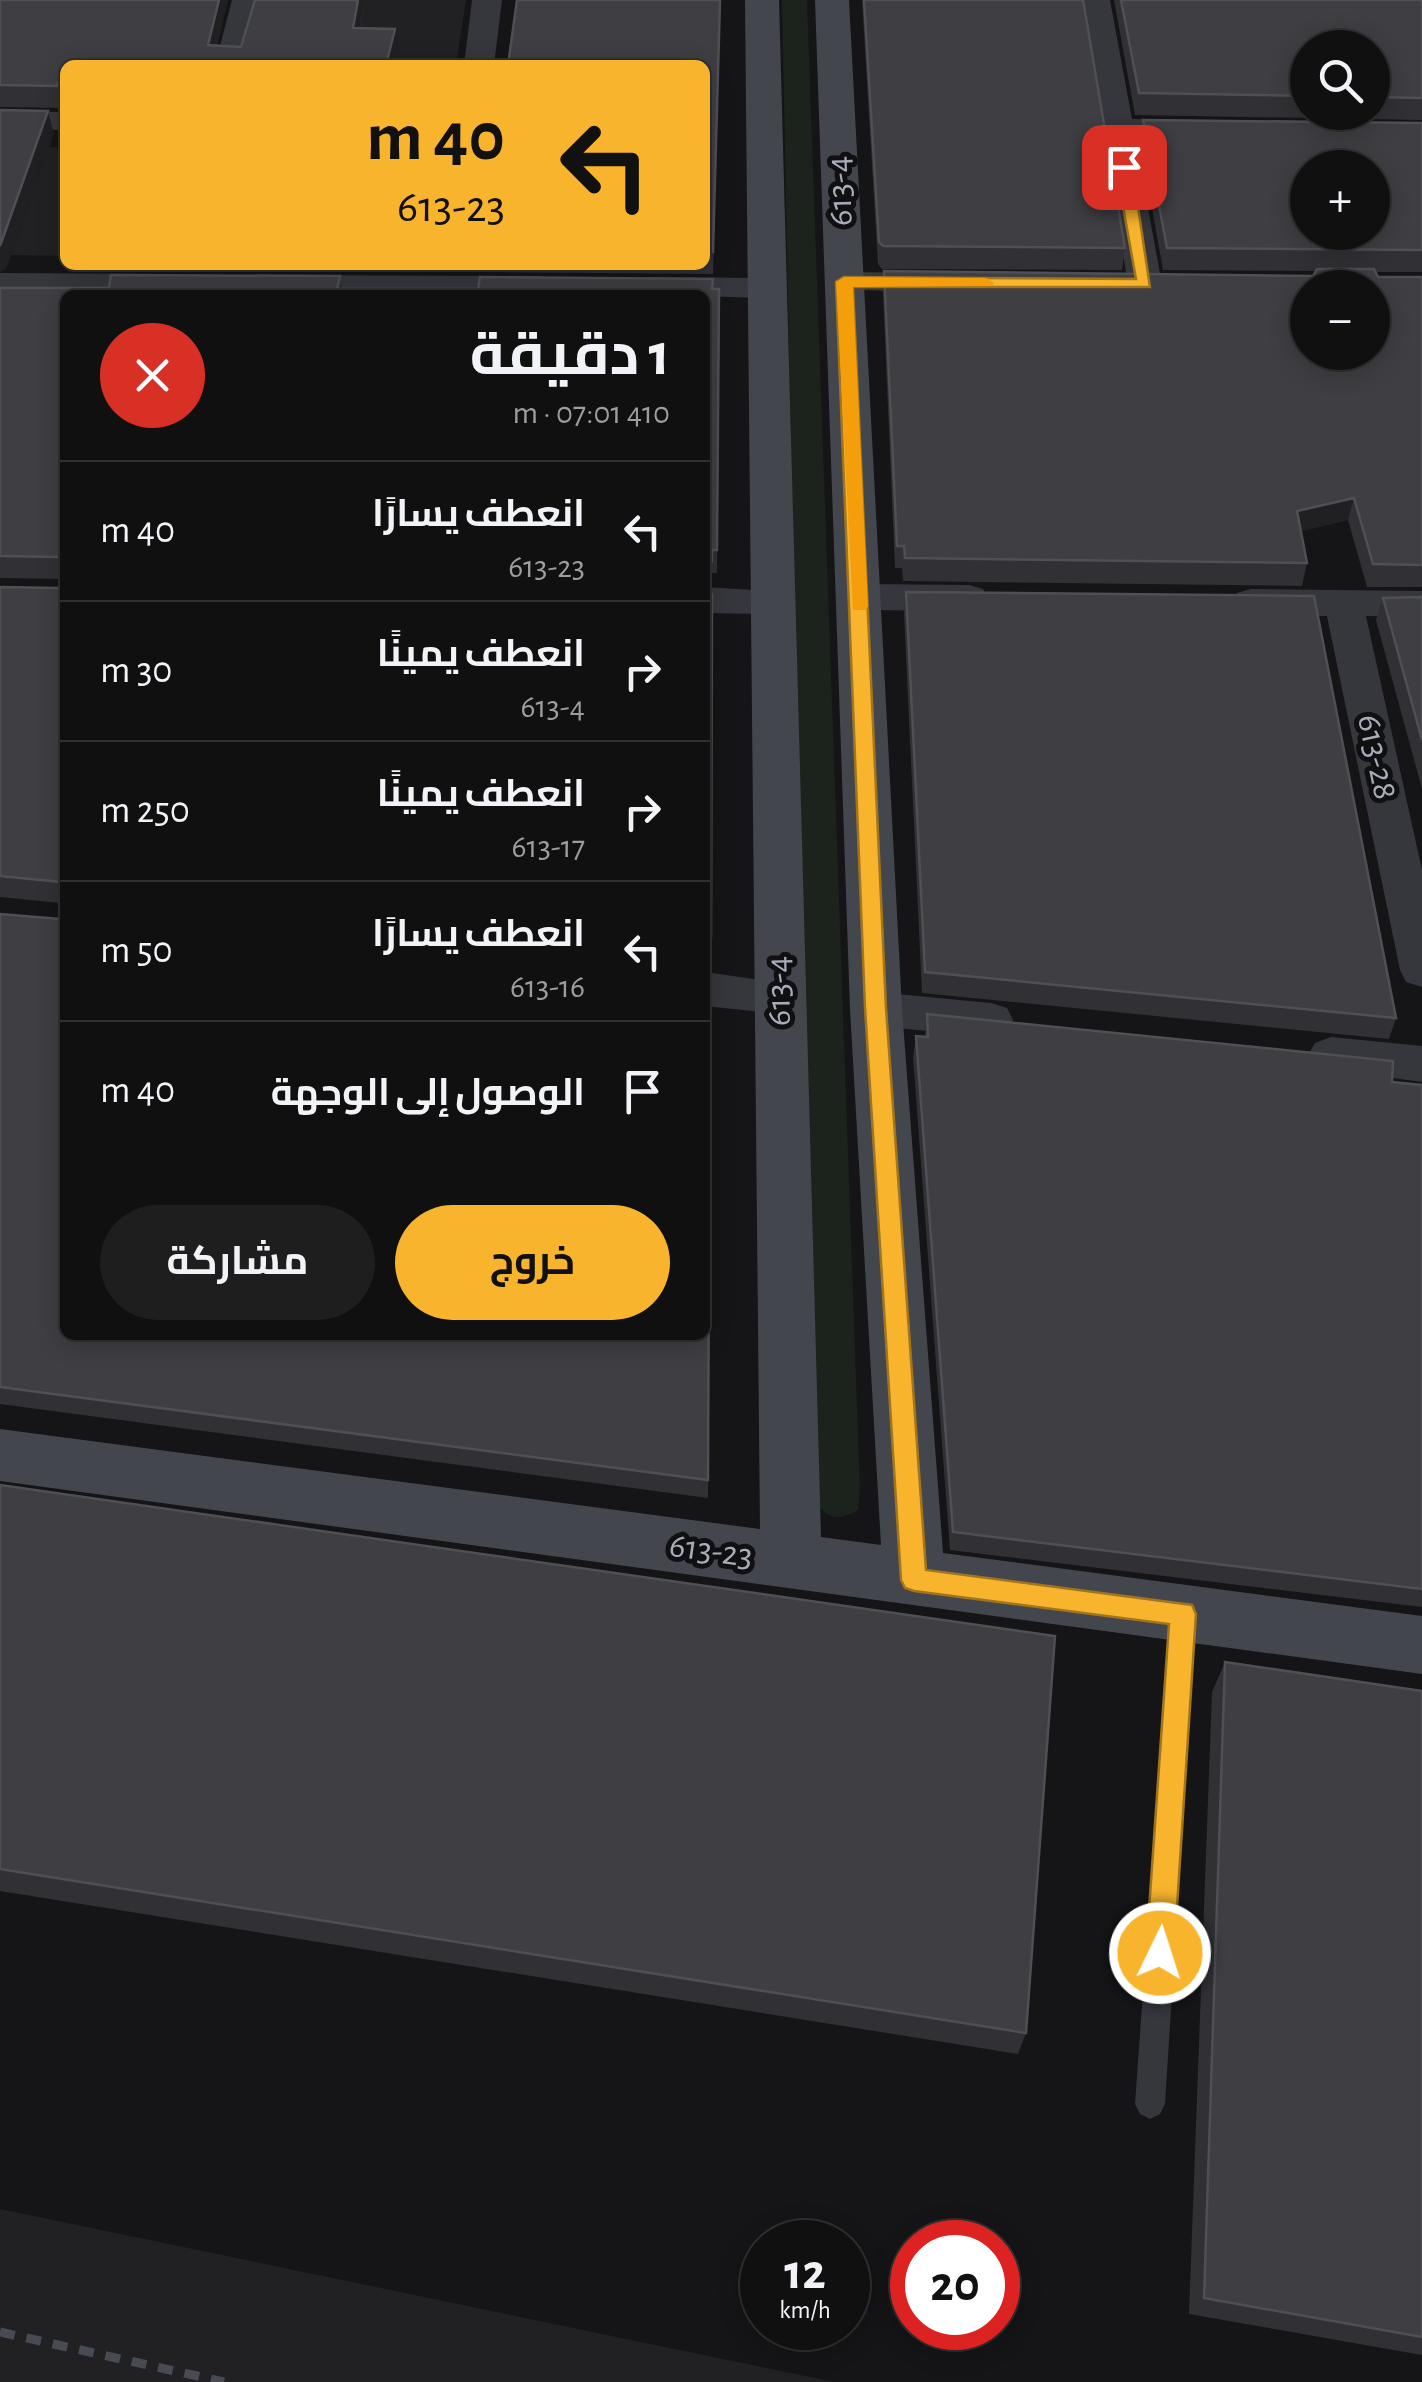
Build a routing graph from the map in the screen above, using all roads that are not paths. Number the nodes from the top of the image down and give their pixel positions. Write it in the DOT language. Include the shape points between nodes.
graph roads {
  1 [pos="248,0"];
  2 [pos="487,0"];
  3 [pos="762,0"];
  4 [pos="832,0"];
  5 [pos="1095,0"];
  6 [pos="231,60"];
  7 [pos="480,60"];
  8 [pos="0,120"];
  9 [pos="60,121"];
  10 [pos="1117,128"];
  11 [pos="1232,129"];
  12 [pos="452,275"];
  13 [pos="844,282"];
  14 [pos="0,283"];
  15 [pos="976,283"];
  16 [pos="196,284"];
  17 [pos="254,284"];
  18 [pos="1107,284"];
  19 [pos="1144,284"];
  20 [pos="1184,284"];
  21 [pos="568,286"];
  22 [pos="608,286"];
  23 [pos="765,288"];
  24 [pos="859,597"];
  25 [pos="1014,599"];
  26 [pos="710,600"];
  27 [pos="771,601"];
  28 [pos="1208,602"];
  29 [pos="1344,603"];
  30 [pos="1422,604"];
  31 [pos="1422,970"];
  32 [pos="710,990"];
  33 [pos="780,997"];
  34 [pos="876,1008"];
  35 [pos="1032,1024"];
  36 [pos="1286,1050"];
  37 [pos="1422,1064"];
  38 [pos="0,1456"];
  39 [pos="792,1562"];
  40 [pos="914,1580"];
  41 [pos="1183,1614"];
  42 [pos="1422,1645"];
  43 [pos="1150,2104"];
  1 -- 6 [label="street"];
  2 -- 7 [label="street"];
  3 -- 23 [label="street, 613-4"];
  4 -- 13 [label="street, 613-4"];
  5 -- 10 [label="street"];
  8 -- 9 [label="street"];
  10 -- 11 [label="street"];
  10 -- 19 [label="street"];
  12 -- 17 [label="street"];
  12 -- 21 [label="street"];
  13 -- 15 [label="street"];
  13 -- 24 [label="street, 613-4"];
  14 -- 16 [label="street"];
  18 -- 19 [label="street"];
  19 -- 20 [label="street"];
  22 -- 23 [label="street"];
  23 -- 27 [label="street, 613-4"];
  24 -- 25 [label="street"];
  24 -- 34 [label="street, 613-4"];
  26 -- 27 [label="street"];
  27 -- 33 [label="street, 613-4"];
  28 -- 29 [label="street"];
  29 -- 30 [label="street"];
  29 -- 31 [label="street, 613-28"];
  32 -- 33 [label="street"];
  33 -- 39 [label="street, 613-4"];
  34 -- 35 [label="street"];
  34 -- 40 [label="street, 613-4"];
  36 -- 37 [label="street"];
  38 -- 39 [label="street, 613-23"];
  39 -- 40 [label="street, 613-23"];
  40 -- 41 [label="street, 613-23"];
  41 -- 42 [label="street, 613-23"];
  41 -- 43 [label="lane"];
}
